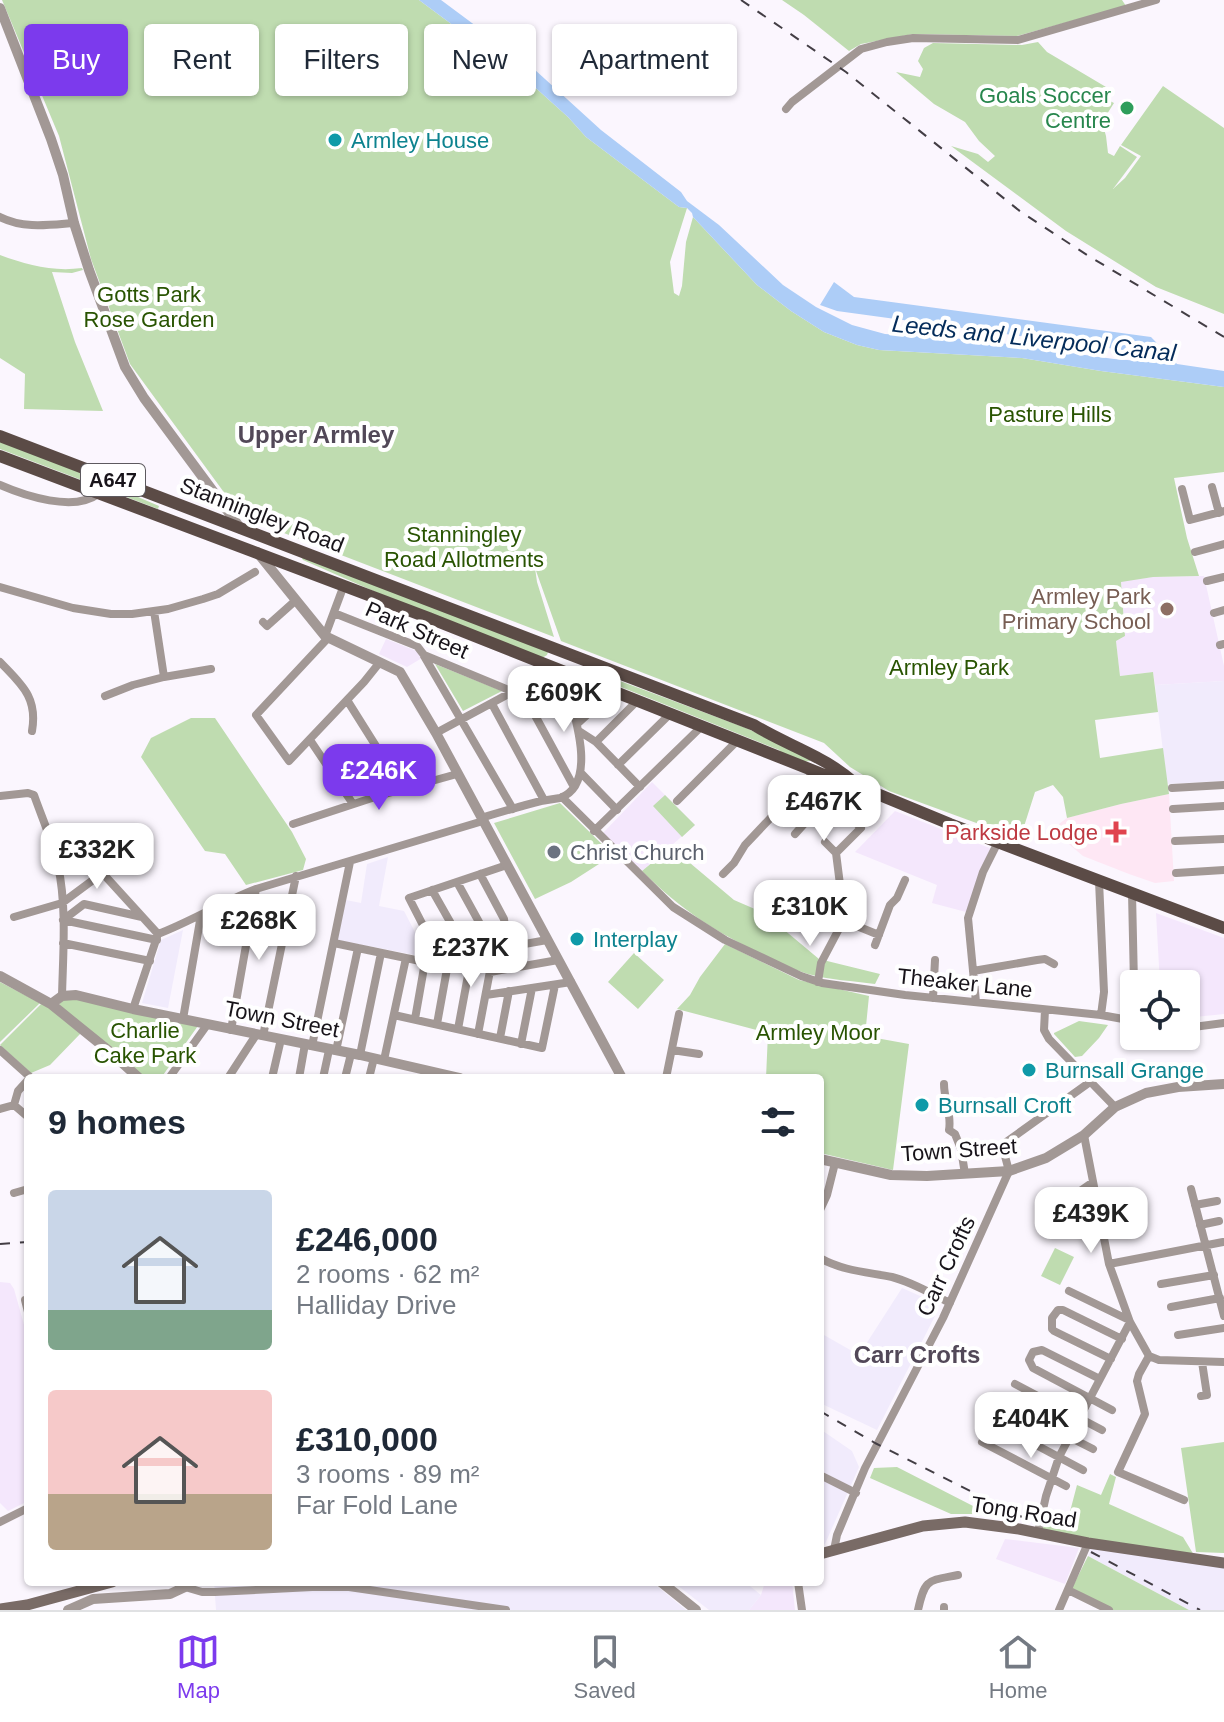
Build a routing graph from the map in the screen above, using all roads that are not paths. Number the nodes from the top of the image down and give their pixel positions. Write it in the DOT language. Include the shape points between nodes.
graph roads {
  1 [pos="1156,0"];
  2 [pos="0,8"];
  3 [pos="786,109"];
  4 [pos="0,217"];
  5 [pos="74,223"];
  6 [pos="0,436"];
  7 [pos="0,456"];
  8 [pos="0,485"];
  9 [pos="127,485"];
  10 [pos="1212,487"];
  11 [pos="1182,489"];
  12 [pos="98,494"];
  13 [pos="218,500"];
  14 [pos="1222,512"];
  15 [pos="161,516"];
  16 [pos="226,523"];
  17 [pos="241,529"];
  18 [pos="261,537"];
  19 [pos="1224,544"];
  20 [pos="257,552"];
  21 [pos="1195,552"];
  22 [pos="278,560"];
  23 [pos="255,572"];
  24 [pos="276,576"];
  25 [pos="1224,577"];
  26 [pos="1207,581"];
  27 [pos="344,585"];
  28 [pos="0,587"];
  29 [pos="295,601"];
  30 [pos="154,611"];
  31 [pos="334,613"];
  32 [pos="263,622"];
  33 [pos="327,637"];
  34 [pos="559,651"];
  35 [pos="424,655"];
  36 [pos="573,656"];
  37 [pos="0,662"];
  38 [pos="380,662"];
  39 [pos="211,669"];
  40 [pos="561,671"];
  41 [pos="164,677"];
  42 [pos="514,691"];
  43 [pos="613,691"];
  44 [pos="105,696"];
  45 [pos="525,697"];
  46 [pos="347,700"];
  47 [pos="638,700"];
  48 [pos="492,704"];
  49 [pos="671,713"];
  50 [pos="462,719"];
  51 [pos="577,724"];
  52 [pos="702,726"];
  53 [pos="32,731"];
  54 [pos="436,733"];
  55 [pos="310,740"];
  56 [pos="738,740"];
  57 [pos="596,742"];
  58 [pos="618,765"];
  59 [pos="815,771"];
  60 [pos="581,773"];
  61 [pos="457,774"];
  62 [pos="842,782"];
  63 [pos="1224,785"];
  64 [pos="858,786"];
  65 [pos="574,787"];
  66 [pos="640,787"];
  67 [pos="1172,788"];
  68 [pos="403,789"];
  69 [pos="0,796"];
  70 [pos="562,797"];
  71 [pos="544,800"];
  72 [pos="677,801"];
  73 [pos="353,804"];
  74 [pos="1224,806"];
  75 [pos="513,809"];
  76 [pos="1173,809"];
  77 [pos="617,810"];
  78 [pos="848,814"];
  79 [pos="482,820"];
  80 [pos="293,824"];
  81 [pos="594,831"];
  82 [pos="795,834"];
  83 [pos="1224,839"];
  84 [pos="1175,841"];
  85 [pos="825,842"];
  86 [pos="998,842"];
  87 [pos="836,853"];
  88 [pos="350,862"];
  89 [pos="507,865"];
  90 [pos="1224,870"];
  91 [pos="1176,873"];
  92 [pos="480,874"];
  93 [pos="723,874"];
  94 [pos="296,876"];
  95 [pos="107,878"];
  96 [pos="93,880"];
  97 [pos="905,880"];
  98 [pos="1099,881"];
  99 [pos="457,882"];
  100 [pos="256,889"];
  101 [pos="432,890"];
  102 [pos="1132,893"];
  103 [pos="62,903"];
  104 [pos="201,915"];
  105 [pos="14,917"];
  106 [pos="142,917"];
  107 [pos="63,920"];
  108 [pos="842,920"];
  109 [pos="1224,928"];
  110 [pos="879,935"];
  111 [pos="157,937"];
  112 [pos="547,940"];
  113 [pos="63,943"];
  114 [pos="334,943"];
  115 [pos="875,945"];
  116 [pos="508,947"];
  117 [pos="358,948"];
  118 [pos="494,950"];
  119 [pos="484,951"];
  120 [pos="381,953"];
  121 [pos="472,954"];
  122 [pos="453,957"];
  123 [pos="406,958"];
  124 [pos="558,960"];
  125 [pos="935,960"];
  126 [pos="150,961"];
  127 [pos="429,961"];
  128 [pos="1054,964"];
  129 [pos="1134,970"];
  130 [pos="973,971"];
  131 [pos="490,972"];
  132 [pos="0,976"];
  133 [pos="571,982"];
  134 [pos="818,982"];
  135 [pos="555,985"];
  136 [pos="532,988"];
  137 [pos="509,991"];
  138 [pos="486,995"];
  139 [pos="62,996"];
  140 [pos="933,998"];
  141 [pos="976,1002"];
  142 [pos="51,1004"];
  143 [pos="133,1009"];
  144 [pos="1045,1010"];
  145 [pos="679,1014"];
  146 [pos="394,1015"];
  147 [pos="1101,1015"];
  148 [pos="1120,1018"];
  149 [pos="183,1019"];
  150 [pos="415,1019"];
  151 [pos="1224,1023"];
  152 [pos="437,1024"];
  153 [pos="207,1025"];
  154 [pos="1200,1026"];
  155 [pos="458,1029"];
  156 [pos="231,1030"];
  157 [pos="478,1034"];
  158 [pos="260,1035"];
  159 [pos="500,1038"];
  160 [pos="281,1039"];
  161 [pos="521,1044"];
  162 [pos="308,1045"];
  163 [pos="0,1050"];
  164 [pos="333,1050"];
  165 [pos="672,1050"];
  166 [pos="356,1054"];
  167 [pos="699,1054"];
  168 [pos="379,1059"];
  169 [pos="27,1074"];
  170 [pos="135,1074"];
  171 [pos="172,1074"];
  172 [pos="231,1074"];
  173 [pos="273,1074"];
  174 [pos="300,1074"];
  175 [pos="324,1074"];
  176 [pos="347,1074"];
  177 [pos="371,1074"];
  178 [pos="443,1074"];
  179 [pos="620,1074"];
  180 [pos="667,1074"];
  181 [pos="1090,1082"];
  182 [pos="24,1084"];
  183 [pos="944,1084"];
  184 [pos="1224,1084"];
  185 [pos="14,1105"];
  186 [pos="1115,1107"];
  187 [pos="0,1109"];
  188 [pos="24,1114"];
  189 [pos="1084,1135"];
  190 [pos="824,1160"];
  191 [pos="835,1163"];
  192 [pos="1009,1171"];
  193 [pos="965,1174"];
  194 [pos="1093,1182"];
  195 [pos="24,1188"];
  196 [pos="1191,1189"];
  197 [pos="14,1193"];
  198 [pos="824,1201"];
  199 [pos="1217,1201"];
  200 [pos="1097,1205"];
  201 [pos="1195,1205"];
  202 [pos="1056,1208"];
  203 [pos="1219,1221"];
  204 [pos="1200,1225"];
  205 [pos="1056,1232"];
  206 [pos="1223,1242"];
  207 [pos="1206,1246"];
  208 [pos="824,1260"];
  209 [pos="1109,1264"];
  210 [pos="1214,1275"];
  211 [pos="1161,1284"];
  212 [pos="1069,1291"];
  213 [pos="1220,1298"];
  214 [pos="950,1303"];
  215 [pos="1171,1307"];
  216 [pos="1224,1316"];
  217 [pos="1130,1321"];
  218 [pos="1224,1328"];
  219 [pos="1178,1335"];
  220 [pos="1122,1339"];
  221 [pos="1149,1356"];
  222 [pos="1111,1359"];
  223 [pos="1202,1362"];
  224 [pos="1224,1362"];
  225 [pos="1100,1379"];
  226 [pos="1015,1384"];
  227 [pos="1201,1396"];
  228 [pos="1090,1398"];
  229 [pos="1004,1404"];
  230 [pos="1112,1410"];
  231 [pos="1080,1418"];
  232 [pos="993,1422"];
  233 [pos="1102,1430"];
  234 [pos="1070,1437"];
  235 [pos="982,1442"];
  236 [pos="1093,1449"];
  237 [pos="1059,1457"];
  238 [pos="1083,1470"];
  239 [pos="824,1477"];
  240 [pos="1051,1478"];
  241 [pos="1066,1486"];
  242 [pos="856,1493"];
  243 [pos="1184,1500"];
  244 [pos="24,1510"];
  245 [pos="0,1522"];
  246 [pos="1038,1532"];
  247 [pos="1088,1543"];
  248 [pos="834,1550"];
  249 [pos="824,1553"];
  250 [pos="1224,1563"];
  251 [pos="958,1575"];
  252 [pos="97,1586"];
  253 [pos="183,1586"];
  254 [pos="190,1586"];
  255 [pos="324,1586"];
  256 [pos="361,1586"];
  257 [pos="668,1586"];
  258 [pos="799,1586"];
  259 [pos="1068,1590"];
  260 [pos="80,1607"];
  261 [pos="0,1609"];
  262 [pos="68,1610"];
  263 [pos="506,1610"];
  264 [pos="696,1610"];
  265 [pos="802,1610"];
  266 [pos="918,1610"];
  267 [pos="1059,1610"];
  268 [pos="1109,1610"];
  1 -- 3 [label="street" via="1018,40 913,38 871,45"];
  2 -- 5 [label="street" via="51,139"];
  4 -- 5 [label="street" via="25,225"];
  5 -- 13 [label="street" via="125,367"];
  6 -- 9 [label="main road, Stanningley Road / A647"];
  7 -- 12 [label="main road, Stanningley Road / A647"];
  8 -- 12 [label="street, Stanningley Road" via="69,502"];
  9 -- 15 [label="main road" via="162,504"];
  9 -- 16 [label="main road, Stanningley Road / A647"];
  10 -- 14 [label="street"];
  11 -- 14 [label="street" via="1190,520"];
  12 -- 15 [label="main road, Stanningley Road / A647"];
  13 -- 16 [label="street"];
  13 -- 17 [label="street"];
  15 -- 20 [label="main road, Stanningley Road / A647"];
  16 -- 17 [label="main road, Stanningley Road / A647"];
  16 -- 20 [label="main road" via="236,540"];
  17 -- 18 [label="main road, Stanningley Road / A647"];
  18 -- 22 [label="main road"];
  18 -- 34 [label="main road, Stanningley Road / A647"];
  19 -- 21 [label="street"];
  20 -- 22 [label="main road, Stanningley Road / A647"];
  20 -- 24 [label="street"];
  22 -- 24 [label="street"];
  22 -- 27 [label="main road, Stanningley Road / A647"];
  23 -- 30 [label="street" via="218,594"];
  24 -- 29 [label="street"];
  25 -- 26 [label="street"];
  27 -- 31 [label="street"];
  27 -- 40 [label="main road, Stanningley Road / A647"];
  28 -- 30 [label="street" via="102,613"];
  29 -- 32 [label="street" via="267,626"];
  29 -- 33 [label="street"];
  30 -- 41 [label="street"];
  31 -- 33 [label="street"];
  31 -- 35 [label="street, Park Street" via="417,646"];
  33 -- 38 [label="street"];
  33 -- 55 [label="street" via="256,715 289,761"];
  34 -- 36 [label="main road, Stanningley Road / A647"];
  34 -- 40 [label="main road" via="554,657"];
  35 -- 42 [label="street, Park Street"];
  35 -- 50 [label="street"];
  36 -- 40 [label="main road" via="573,666"];
  36 -- 64 [label="main road, Stanningley Road / A647" via="754,725 837,768"];
  37 -- 53 [label="street" via="30,698"];
  38 -- 46 [label="street"];
  38 -- 54 [label="street" via="400,672"];
  39 -- 41 [label="street"];
  40 -- 43 [label="main road, Stanningley Road / A647"];
  40 -- 51 [label="street"];
  41 -- 44 [label="street"];
  42 -- 45 [label="street, Park Street"];
  42 -- 48 [label="street"];
  43 -- 47 [label="main road, Stanningley Road / A647"];
  43 -- 51 [label="street"];
  45 -- 51 [label="street, Park Street"];
  45 -- 65 [label="street"];
  46 -- 55 [label="street"];
  46 -- 68 [label="street"];
  47 -- 49 [label="main road, Stanningley Road / A647"];
  47 -- 57 [label="street"];
  48 -- 50 [label="street"];
  48 -- 71 [label="street"];
  49 -- 52 [label="main road, Stanningley Road / A647"];
  49 -- 58 [label="street"];
  50 -- 54 [label="street"];
  50 -- 75 [label="street"];
  51 -- 57 [label="street, Park Street"];
  51 -- 60 [label="street"];
  52 -- 56 [label="main road, Stanningley Road / A647"];
  52 -- 66 [label="street"];
  54 -- 61 [label="street"];
  55 -- 73 [label="street"];
  56 -- 59 [label="main road, Stanningley Road / A647"];
  56 -- 72 [label="street"];
  57 -- 58 [label="street, Park Street"];
  58 -- 66 [label="street, Park Street"];
  59 -- 62 [label="main road, Stanningley Road / A647"];
  59 -- 93 [label="street"];
  60 -- 65 [label="street"];
  60 -- 77 [label="street"];
  61 -- 68 [label="street"];
  61 -- 79 [label="street"];
  62 -- 64 [label="main road, Stanningley Road / A647"];
  62 -- 82 [label="street"];
  63 -- 67 [label="street"];
  64 -- 86 [label="main road, Stanningley Road / A647"];
  65 -- 70 [label="street"];
  66 -- 77 [label="street"];
  68 -- 73 [label="street"];
  69 -- 103 [label="street" via="34,795 57,862"];
  70 -- 71 [label="street"];
  70 -- 81 [label="street, Theaker Lane"];
  71 -- 75 [label="street"];
  73 -- 80 [label="street"];
  74 -- 76 [label="street"];
  75 -- 79 [label="street"];
  77 -- 81 [label="street"];
  78 -- 87 [label="street" via="861,828"];
  79 -- 88 [label="street"];
  79 -- 89 [label="street"];
  81 -- 134 [label="street, Theaker Lane" via="690,919"];
  83 -- 84 [label="street"];
  85 -- 87 [label="street"];
  86 -- 98 [label="main road, Stanningley Road / A647"];
  86 -- 130 [label="street" via="969,912"];
  87 -- 108 [label="street"];
  88 -- 94 [label="street"];
  88 -- 114 [label="street"];
  89 -- 92 [label="street"];
  89 -- 112 [label="street"];
  90 -- 91 [label="street"];
  92 -- 99 [label="street"];
  92 -- 116 [label="street" via="504,919"];
  94 -- 100 [label="street"];
  94 -- 158 [label="street"];
  95 -- 106 [label="street"];
  96 -- 103 [label="street"];
  97 -- 110 [label="street"];
  98 -- 102 [label="main road, Stanningley Road / A647"];
  98 -- 147 [label="street"];
  99 -- 101 [label="street"];
  99 -- 119 [label="street" via="479,922"];
  100 -- 104 [label="street"];
  100 -- 156 [label="street"];
  101 -- 122 [label="street" via="453,927"];
  101 -- 127 [label="street" via="409,898 428,935"];
  102 -- 109 [label="main road, Stanningley Road / A647"];
  102 -- 129 [label="street"];
  103 -- 105 [label="street"];
  103 -- 107 [label="street"];
  104 -- 111 [label="street"];
  104 -- 149 [label="street"];
  106 -- 107 [label="street" via="84,904"];
  106 -- 111 [label="street"];
  107 -- 111 [label="street"];
  107 -- 113 [label="street"];
  108 -- 110 [label="street"];
  108 -- 134 [label="street" via="821,963"];
  110 -- 115 [label="street"];
  111 -- 126 [label="street"];
  112 -- 116 [label="street"];
  112 -- 124 [label="street"];
  113 -- 126 [label="street"];
  113 -- 139 [label="street"];
  114 -- 117 [label="street"];
  114 -- 162 [label="street"];
  116 -- 118 [label="street"];
  117 -- 120 [label="street"];
  117 -- 164 [label="street"];
  118 -- 119 [label="street"];
  118 -- 131 [label="street"];
  119 -- 121 [label="street"];
  120 -- 123 [label="street"];
  120 -- 166 [label="street"];
  121 -- 122 [label="street"];
  121 -- 155 [label="street"];
  122 -- 127 [label="street"];
  122 -- 152 [label="street"];
  123 -- 127 [label="street"];
  123 -- 146 [label="street"];
  124 -- 131 [label="street"];
  124 -- 133 [label="street"];
  125 -- 140 [label="street"];
  126 -- 143 [label="street"];
  127 -- 150 [label="street"];
  128 -- 130 [label="street" via="1045,959"];
  130 -- 141 [label="street"];
  131 -- 138 [label="street"];
  132 -- 142 [label="street"];
  133 -- 135 [label="street"];
  133 -- 179 [label="street"];
  134 -- 140 [label="street, Theaker Lane"];
  135 -- 136 [label="street"];
  135 -- 161 [label="street" via="542,1048"];
  136 -- 137 [label="street"];
  136 -- 161 [label="street"];
  137 -- 138 [label="street"];
  137 -- 159 [label="street"];
  138 -- 157 [label="street"];
  139 -- 142 [label="street"];
  139 -- 143 [label="street, Town Street"];
  140 -- 141 [label="street, Theaker Lane"];
  141 -- 144 [label="street, Theaker Lane"];
  142 -- 170 [label="street"];
  143 -- 149 [label="street, Town Street"];
  144 -- 147 [label="street, Theaker Lane"];
  144 -- 181 [label="street, Theaker Lane" via="1049,1039"];
  145 -- 165 [label="street"];
  146 -- 150 [label="street"];
  146 -- 168 [label="street"];
  147 -- 148 [label="street, Theaker Lane"];
  149 -- 153 [label="street, Town Street"];
  150 -- 152 [label="street"];
  151 -- 154 [label="street"];
  152 -- 155 [label="street"];
  153 -- 156 [label="street, Town Street"];
  153 -- 171 [label="street"];
  155 -- 157 [label="street"];
  156 -- 158 [label="street, Town Street"];
  157 -- 159 [label="street"];
  158 -- 160 [label="street, Town Street"];
  158 -- 172 [label="street"];
  159 -- 161 [label="street"];
  160 -- 162 [label="street, Town Street"];
  160 -- 173 [label="street"];
  162 -- 164 [label="street, Town Street"];
  162 -- 174 [label="street"];
  163 -- 169 [label="street"];
  164 -- 166 [label="street, Town Street"];
  164 -- 175 [label="street"];
  165 -- 167 [label="street"];
  165 -- 180 [label="street"];
  166 -- 168 [label="street, Town Street"];
  166 -- 176 [label="street"];
  168 -- 177 [label="street"];
  168 -- 178 [label="street, Town Street"];
  181 -- 186 [label="street, Theaker Lane"];
  181 -- 192 [label="street, Carr Crofts" via="1002,1145"];
  182 -- 185 [label="street"];
  183 -- 193 [label="street" via="949,1130 961,1149"];
  184 -- 186 [label="street, Town Street" via="1146,1093"];
  185 -- 187 [label="street"];
  185 -- 188 [label="street"];
  186 -- 189 [label="street, Town Street"];
  189 -- 192 [label="street, Town Street" via="1046,1158"];
  189 -- 194 [label="street"];
  190 -- 191 [label="street, Town Street"];
  191 -- 193 [label="street, Town Street" via="891,1175"];
  191 -- 198 [label="street"];
  192 -- 193 [label="street, Town Street"];
  192 -- 214 [label="street, Carr Crofts"];
  194 -- 200 [label="street"];
  194 -- 202 [label="street"];
  195 -- 197 [label="street"];
  196 -- 201 [label="street"];
  199 -- 201 [label="street"];
  200 -- 205 [label="street"];
  200 -- 209 [label="street"];
  201 -- 204 [label="street"];
  203 -- 204 [label="street"];
  204 -- 207 [label="street"];
  206 -- 207 [label="street"];
  207 -- 209 [label="street"];
  207 -- 210 [label="street"];
  208 -- 214 [label="street" via="896,1278"];
  209 -- 217 [label="street"];
  210 -- 211 [label="street"];
  210 -- 213 [label="street"];
  212 -- 217 [label="street"];
  213 -- 215 [label="street"];
  213 -- 216 [label="street"];
  214 -- 242 [label="street, Carr Crofts"];
  217 -- 220 [label="street"];
  217 -- 221 [label="street"];
  218 -- 219 [label="street"];
  220 -- 222 [label="street"];
  220 -- 222 [label="street" via="1063,1310 1052,1318 1054,1331"];
  221 -- 223 [label="street"];
  221 -- 243 [label="street" via="1137,1381 1145,1414 1118,1472"];
  222 -- 225 [label="street"];
  223 -- 224 [label="street"];
  223 -- 227 [label="street" via="1207,1395"];
  225 -- 228 [label="street"];
  225 -- 228 [label="street" via="1042,1350 1030,1356 1033,1368"];
  226 -- 231 [label="street"];
  228 -- 230 [label="street"];
  228 -- 231 [label="street"];
  229 -- 234 [label="street"];
  231 -- 233 [label="street"];
  231 -- 234 [label="street"];
  232 -- 237 [label="street"];
  234 -- 236 [label="street"];
  234 -- 237 [label="street"];
  235 -- 240 [label="street"];
  237 -- 238 [label="street"];
  237 -- 240 [label="street"];
  239 -- 242 [label="street"];
  240 -- 241 [label="street"];
  240 -- 246 [label="street"];
  242 -- 248 [label="street, Carr Crofts"];
  244 -- 245 [label="street"];
  246 -- 247 [label="main road, Tong Road"];
  246 -- 248 [label="main road, Tong Road" via="965,1522 938,1524"];
  247 -- 250 [label="main road, Tong Road"];
  247 -- 259 [label="street"];
  248 -- 249 [label="main road, Tong Road"];
  251 -- 266 [label="street" via="924,1587"];
  252 -- 261 [label="main road"];
  253 -- 260 [label="street" via="170,1594 93,1599"];
  254 -- 255 [label="street" via="202,1592"];
  256 -- 263 [label="street"];
  257 -- 264 [label="street"];
  258 -- 265 [label="street"];
  259 -- 267 [label="street"];
  259 -- 268 [label="street"];
  260 -- 262 [label="street"];
}
